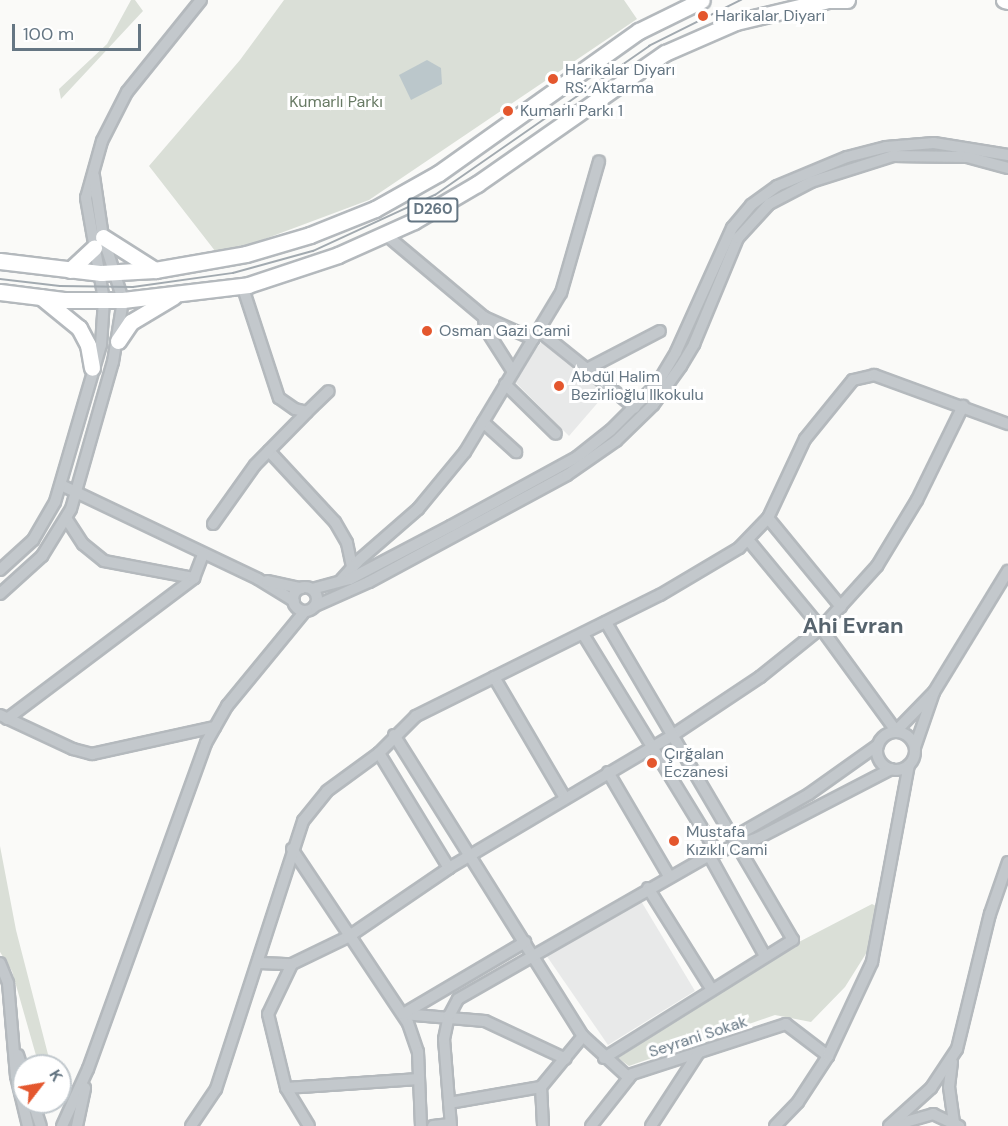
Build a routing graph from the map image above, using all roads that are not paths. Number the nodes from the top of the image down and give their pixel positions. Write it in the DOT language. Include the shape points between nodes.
graph roads {
  1 [pos="201,0"];
  2 [pos="702,0"];
  3 [pos="847,0"];
  4 [pos="824,1"];
  5 [pos="1008,155"];
  6 [pos="600,161"];
  7 [pos="1008,168"];
  8 [pos="385,234"];
  9 [pos="99,242"];
  10 [pos="0,261"];
  11 [pos="70,270"];
  12 [pos="155,270"];
  13 [pos="106,273"];
  14 [pos="242,285"];
  15 [pos="0,292"];
  16 [pos="180,293"];
  17 [pos="42,297"];
  18 [pos="104,300"];
  19 [pos="123,300"];
  20 [pos="484,317"];
  21 [pos="660,332"];
  22 [pos="535,335"];
  23 [pos="118,341"];
  24 [pos="92,368"];
  25 [pos="587,369"];
  26 [pos="513,372"];
  27 [pos="505,384"];
  28 [pos="329,391"];
  29 [pos="654,395"];
  30 [pos="963,406"];
  31 [pos="635,408"];
  32 [pos="307,412"];
  33 [pos="483,422"];
  34 [pos="1008,424"];
  35 [pos="556,434"];
  36 [pos="269,451"];
  37 [pos="516,452"];
  38 [pos="61,485"];
  39 [pos="77,495"];
  40 [pos="66,518"];
  41 [pos="768,518"];
  42 [pos="213,524"];
  43 [pos="749,541"];
  44 [pos="203,554"];
  45 [pos="352,567"];
  46 [pos="0,570"];
  47 [pos="1008,571"];
  48 [pos="194,578"];
  49 [pos="258,579"];
  50 [pos="339,583"];
  51 [pos="306,588"];
  52 [pos="0,594"];
  53 [pos="294,601"];
  54 [pos="841,607"];
  55 [pos="310,608"];
  56 [pos="606,622"];
  57 [pos="821,628"];
  58 [pos="583,634"];
  59 [pos="494,677"];
  60 [pos="934,692"];
  61 [pos="4,717"];
  62 [pos="215,727"];
  63 [pos="896,731"];
  64 [pos="394,735"];
  65 [pos="673,735"];
  66 [pos="878,745"];
  67 [pos="652,747"];
  68 [pos="915,747"];
  69 [pos="379,753"];
  70 [pos="909,765"];
  71 [pos="891,769"];
  72 [pos="608,772"];
  73 [pos="565,798"];
  74 [pos="738,842"];
  75 [pos="292,849"];
  76 [pos="712,853"];
  77 [pos="468,856"];
  78 [pos="1008,862"];
  79 [pos="449,868"];
  80 [pos="669,876"];
  81 [pos="648,888"];
  82 [pos="348,937"];
  83 [pos="525,942"];
  84 [pos="534,954"];
  85 [pos="765,956"];
  86 [pos="0,963"];
  87 [pos="259,963"];
  88 [pos="292,964"];
  89 [pos="712,990"];
  90 [pos="403,1014"];
  91 [pos="447,1020"];
  92 [pos="583,1036"];
  93 [pos="14,1040"];
  94 [pos="699,1052"];
  95 [pos="18,1054"];
  96 [pos="828,1056"];
  97 [pos="604,1058"];
  98 [pos="566,1059"];
  99 [pos="953,1059"];
  100 [pos="88,1069"];
  101 [pos="629,1078"];
  102 [pos="419,1079"];
  103 [pos="541,1087"];
  104 [pos="286,1088"];
  105 [pos="449,1103"];
  106 [pos="658,1124"];
  107 [pos="957,1124"];
  108 [pos="450,1125"];
  109 [pos="28,1126"];
  110 [pos="62,1126"];
  111 [pos="77,1126"];
  112 [pos="191,1126"];
  113 [pos="309,1126"];
  114 [pos="421,1126"];
  115 [pos="433,1126"];
  116 [pos="543,1126"];
  117 [pos="591,1126"];
  118 [pos="775,1126"];
  119 [pos="890,1126"];
  1 -- 9 [label="street" via="119,105 102,141 94,174"];
  2 -- 12 [label="highway, D260" via="639,31 438,173 375,209 246,255"];
  3 -- 4 [label="highway"];
  4 -- 8 [label="highway, D260" via="736,22 665,53 477,184"];
  5 -- 29 [label="street" via="934,143 886,147 847,156 777,186 751,205 732,228 693,320"];
  6 -- 22 [label="street" via="561,293"];
  7 -- 29 [label="street" via="967,157 893,156 811,182 769,204 738,238 694,344"];
  8 -- 14 [label="highway, D260" via="338,255"];
  8 -- 20 [label="street"];
  9 -- 11 [label="highway"];
  9 -- 12 [label="highway"];
  9 -- 13 [label="street"];
  10 -- 11 [label="highway, D260"];
  11 -- 13 [label="highway, D260"];
  12 -- 13 [label="highway, D260"];
  13 -- 18 [label="street"];
  13 -- 19 [label="street"];
  14 -- 16 [label="highway, D260"];
  14 -- 32 [label="street" via="276,393 289,407"];
  15 -- 17 [label="highway, D260"];
  16 -- 19 [label="highway, D260"];
  16 -- 23 [label="highway" via="131,322"];
  17 -- 18 [label="highway, D260"];
  17 -- 24 [label="highway" via="79,328 88,345"];
  18 -- 19 [label="highway, D260"];
  18 -- 24 [label="street" via="103,333"];
  19 -- 23 [label="street"];
  20 -- 22 [label="street"];
  20 -- 26 [label="street" via="484,328"];
  21 -- 25 [label="street"];
  22 -- 25 [label="street"];
  22 -- 26 [label="street"];
  23 -- 39 [label="street"];
  24 -- 38 [label="street"];
  25 -- 31 [label="street"];
  26 -- 27 [label="street"];
  27 -- 33 [label="street"];
  27 -- 35 [label="street"];
  28 -- 32 [label="street"];
  29 -- 31 [label="street"];
  29 -- 55 [label="street" via="616,441 579,468 369,582"];
  30 -- 34 [label="street"];
  30 -- 41 [label="street" via="874,375 853,380 805,439"];
  30 -- 54 [label="street" via="900,530 867,580"];
  31 -- 50 [label="street" via="577,457"];
  32 -- 36 [label="street"];
  33 -- 37 [label="street"];
  33 -- 45 [label="street" via="431,496"];
  36 -- 42 [label="street"];
  36 -- 45 [label="street" via="335,522"];
  38 -- 39 [label="street"];
  38 -- 46 [label="street" via="33,540"];
  39 -- 40 [label="street"];
  39 -- 44 [label="street"];
  40 -- 48 [label="street" via="83,544 104,561"];
  40 -- 52 [label="street" via="35,564"];
  41 -- 43 [label="street"];
  41 -- 54 [label="street"];
  43 -- 56 [label="street" via="684,582"];
  43 -- 57 [label="street"];
  44 -- 48 [label="street"];
  44 -- 49 [label="street"];
  45 -- 50 [label="street"];
  47 -- 60 [label="street"];
  48 -- 61 [label="street"];
  49 -- 51 [label="street"];
  49 -- 53 [label="street"];
  50 -- 51 [label="street"];
  51 -- 53 [label="street"];
  51 -- 55 [label="street" via="317,599"];
  53 -- 55 [label="street"];
  54 -- 57 [label="street"];
  55 -- 62 [label="street" via="253,672"];
  56 -- 58 [label="street"];
  56 -- 65 [label="street"];
  57 -- 63 [label="street"];
  57 -- 65 [label="street" via="735,696"];
  58 -- 59 [label="street"];
  58 -- 67 [label="street"];
  59 -- 64 [label="street" via="416,716"];
  59 -- 73 [label="street"];
  60 -- 63 [label="street"];
  60 -- 68 [label="street"];
  61 -- 62 [label="street" via="92,754"];
  62 -- 100 [label="street" via="192,777"];
  63 -- 66 [label="street" via="885,735"];
  63 -- 68 [label="street" via="908,736"];
  64 -- 69 [label="street"];
  64 -- 77 [label="street"];
  65 -- 67 [label="street"];
  65 -- 74 [label="street"];
  66 -- 71 [label="street" via="880,762"];
  66 -- 74 [label="street" via="810,794 741,833"];
  67 -- 72 [label="street"];
  67 -- 76 [label="street"];
  68 -- 70 [label="street"];
  69 -- 75 [label="street" via="315,803"];
  69 -- 79 [label="street"];
  70 -- 71 [label="street"];
  70 -- 96 [label="street" via="872,962"];
  71 -- 74 [label="street" via="758,838"];
  72 -- 73 [label="street"];
  72 -- 80 [label="street"];
  73 -- 77 [label="street"];
  74 -- 76 [label="street"];
  74 -- 85 [label="street" via="793,940"];
  75 -- 82 [label="street"];
  75 -- 87 [label="street"];
  76 -- 80 [label="street"];
  76 -- 85 [label="street"];
  77 -- 79 [label="street"];
  77 -- 83 [label="street"];
  78 -- 99 [label="street"];
  79 -- 82 [label="street"];
  80 -- 81 [label="street"];
  81 -- 84 [label="street"];
  81 -- 89 [label="street"];
  82 -- 88 [label="street"];
  82 -- 90 [label="street"];
  83 -- 84 [label="street"];
  83 -- 90 [label="street"];
  84 -- 91 [label="street" via="458,999"];
  84 -- 92 [label="street"];
  85 -- 89 [label="street"];
  86 -- 93 [label="street" via="8,983"];
  87 -- 88 [label="street"];
  87 -- 112 [label="street" via="212,1097"];
  88 -- 104 [label="street" via="268,1014"];
  89 -- 97 [label="street"];
  90 -- 91 [label="street"];
  90 -- 102 [label="street" via="416,1042"];
  91 -- 98 [label="street" via="485,1021"];
  91 -- 105 [label="street" via="444,1039"];
  92 -- 97 [label="street"];
  92 -- 98 [label="street"];
  93 -- 95 [label="street"];
  93 -- 109 [label="street" via="16,1076"];
  94 -- 96 [label="street, Seyrani Sokak" via="786,1024"];
  94 -- 101 [label="street, Seyrani Sokak"];
  94 -- 106 [label="street"];
  96 -- 118 [label="street" via="798,1102"];
  97 -- 101 [label="street"];
  98 -- 103 [label="street"];
  99 -- 107 [label="street" via="949,1087"];
  99 -- 119 [label="street" via="921,1099"];
  100 -- 110 [label="street"];
  100 -- 111 [label="street"];
  101 -- 117 [label="street"];
  102 -- 104 [label="street"];
  102 -- 114 [label="street"];
  103 -- 105 [label="street"];
  103 -- 116 [label="street"];
  104 -- 113 [label="street"];
  105 -- 108 [label="street"];
  107 -- 119 [label="street" via="933,1114"];
  108 -- 115 [label="street"];
}
